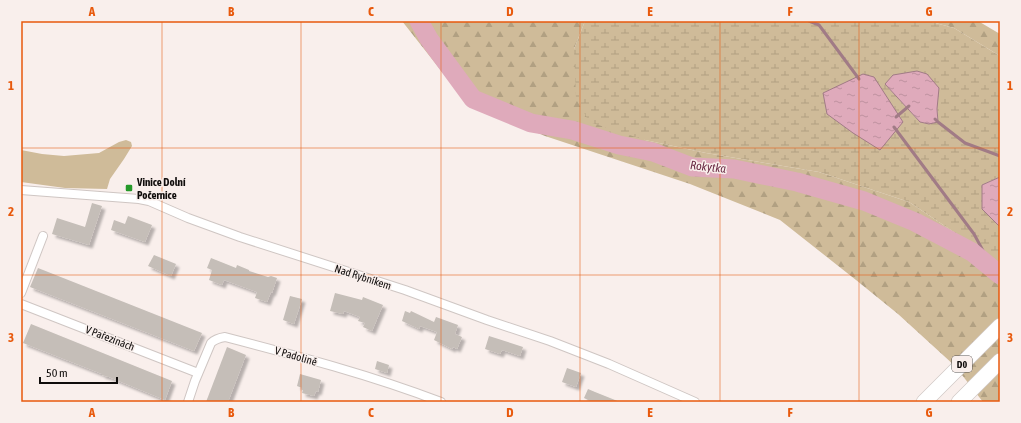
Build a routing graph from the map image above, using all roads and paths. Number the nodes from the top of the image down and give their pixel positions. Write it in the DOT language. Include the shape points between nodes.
graph roads {
  1 [pos="21,190"];
  2 [pos="43,236"];
  3 [pos="21,293"];
  4 [pos="21,304"];
  5 [pos="1000,326"];
  6 [pos="1000,362"];
  7 [pos="198,372"];
  8 [pos="188,402"];
  9 [pos="441,402"];
  10 [pos="695,402"];
  11 [pos="924,402"];
  12 [pos="959,402"];
  1 -- 10 [label="street, Nad Rybníkem" via="139,199 149,202 240,237 405,290 550,341"];
  2 -- 3 [label="street"];
  4 -- 7 [label="street, V Pařezinách"];
  5 -- 11 [label="highway, D0"];
  6 -- 12 [label="highway, D0"];
  7 -- 8 [label="street, V Padolině"];
  7 -- 9 [label="street, V Padolině" via="210,343 225,337 369,377"];
}
